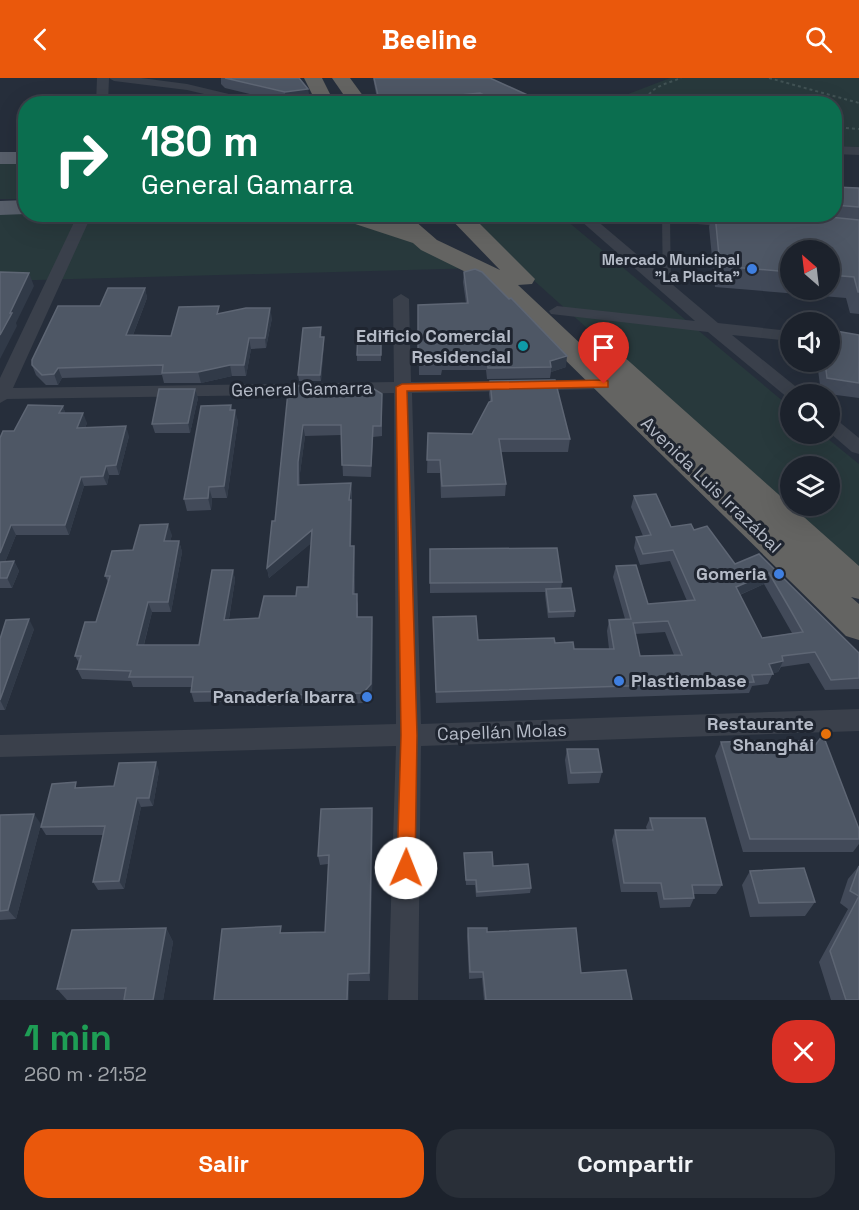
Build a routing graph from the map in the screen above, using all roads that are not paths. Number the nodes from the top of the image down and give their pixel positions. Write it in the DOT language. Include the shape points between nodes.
graph roads {
  1 [pos="103,78"];
  2 [pos="114,78"];
  3 [pos="313,78"];
  4 [pos="341,78"];
  5 [pos="102,96"];
  6 [pos="228,96"];
  7 [pos="322,96"];
  8 [pos="354,96"];
  9 [pos="842,151"];
  10 [pos="859,152"];
  11 [pos="0,158"];
  12 [pos="18,158"];
  13 [pos="18,207"];
  14 [pos="0,208"];
  15 [pos="81,222"];
  16 [pos="375,222"];
  17 [pos="402,222"];
  18 [pos="465,222"];
  19 [pos="589,222"];
  20 [pos="666,222"];
  21 [pos="723,222"];
  22 [pos="757,225"];
  23 [pos="429,245"];
  24 [pos="667,290"];
  25 [pos="401,299"];
  26 [pos="557,311"];
  27 [pos="713,328"];
  28 [pos="780,335"];
  29 [pos="604,384"];
  30 [pos="782,384"];
  31 [pos="402,387"];
  32 [pos="0,395"];
  33 [pos="840,432"];
  34 [pos="859,448"];
  35 [pos="859,586"];
  36 [pos="859,626"];
  37 [pos="859,720"];
  38 [pos="409,735"];
  39 [pos="0,746"];
  40 [pos="404,1000"];
  1 -- 5 [label="street"];
  2 -- 6 [label="street"];
  3 -- 7 [label="highway"];
  4 -- 8 [label="highway"];
  9 -- 10 [label="street"];
  11 -- 12 [label="main road"];
  13 -- 14 [label="main road"];
  15 -- 32 [label="street"];
  16 -- 23 [label="highway"];
  17 -- 23 [label="highway, Avenida Luis Irrazábal"];
  18 -- 26 [label="highway, Avenida Luis Irrazábal"];
  19 -- 24 [label="street"];
  20 -- 24 [label="lane"];
  21 -- 22 [label="street"];
  23 -- 29 [label="highway, Avenida Luis Irrazábal" via="495,277"];
  24 -- 27 [label="street"];
  25 -- 31 [label="street"];
  26 -- 27 [label="street"];
  26 -- 35 [label="highway, Avenida Luis Irrazábal"];
  27 -- 28 [label="street"];
  27 -- 30 [label="street"];
  29 -- 31 [label="street, General Gamarra"];
  29 -- 36 [label="highway, Avenida Luis Irrazábal"];
  31 -- 32 [label="street, General Gamarra"];
  31 -- 38 [label="street"];
  33 -- 34 [label="street"];
  37 -- 38 [label="street, Capellán Molas"];
  38 -- 39 [label="street, Capellán Molas"];
  38 -- 40 [label="street"];
}
